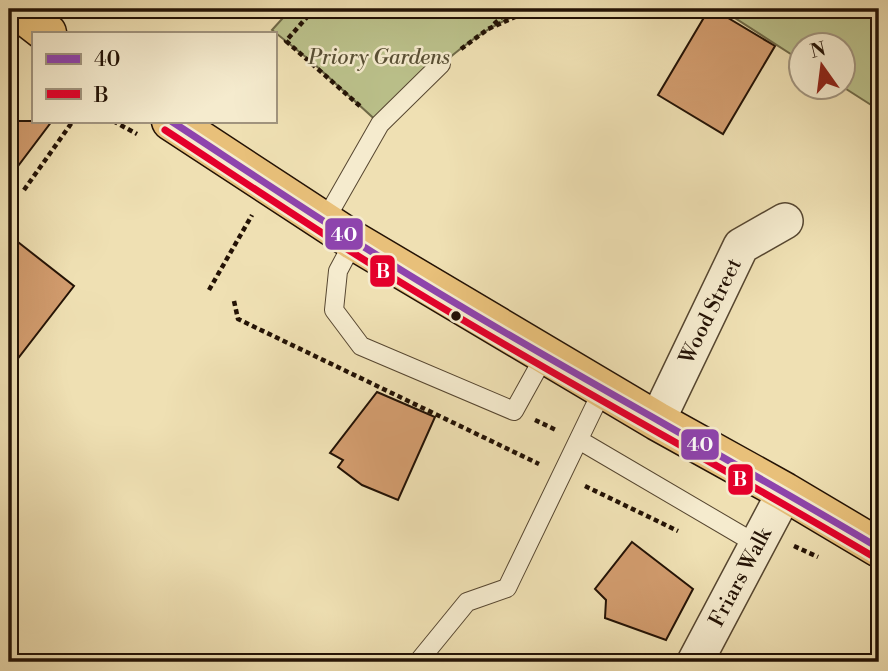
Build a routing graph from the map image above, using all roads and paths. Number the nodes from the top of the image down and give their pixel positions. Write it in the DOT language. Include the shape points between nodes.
graph roads {
  1 [pos="16,9"];
  2 [pos="314,9"];
  3 [pos="511,9"];
  4 [pos="533,9"];
  5 [pos="488,29"];
  6 [pos="46,32"];
  7 [pos="441,64"];
  8 [pos="72,122"];
  9 [pos="173,122"];
  10 [pos="380,124"];
  11 [pos="24,190"];
  12 [pos="251,215"];
  13 [pos="785,222"];
  14 [pos="339,231"];
  15 [pos="209,290"];
  16 [pos="234,301"];
  17 [pos="545,355"];
  18 [pos="603,389"];
  19 [pos="514,411"];
  20 [pos="657,421"];
  21 [pos="579,440"];
  22 [pos="562,475"];
  23 [pos="785,492"];
  24 [pos="681,533"];
  25 [pos="758,545"];
  26 [pos="879,548"];
  27 [pos="418,662"];
  28 [pos="695,662"];
  1 -- 6 [label="main road"];
  2 -- 10 [label="path" via="286,41"];
  3 -- 5 [label="path"];
  4 -- 5 [label="path"];
  5 -- 7 [label="path"];
  7 -- 10 [label="lane"];
  8 -- 11 [label="path"];
  9 -- 14 [label="main road"];
  10 -- 14 [label="lane"];
  12 -- 15 [label="path"];
  13 -- 20 [label="street, Wood Street" via="741,246"];
  14 -- 17 [label="main road"];
  14 -- 19 [label="lane" via="334,310 360,346"];
  16 -- 22 [label="path" via="238,319"];
  17 -- 18 [label="main road"];
  17 -- 19 [label="lane"];
  18 -- 20 [label="main road"];
  18 -- 21 [label="lane"];
  19 -- 21 [label="path"];
  20 -- 23 [label="main road"];
  21 -- 22 [label="lane"];
  21 -- 25 [label="lane"];
  22 -- 24 [label="path"];
  22 -- 27 [label="lane" via="507,588 467,602"];
  23 -- 25 [label="street, Friars Walk"];
  23 -- 26 [label="main road"];
  25 -- 28 [label="street, Friars Walk"];
}
